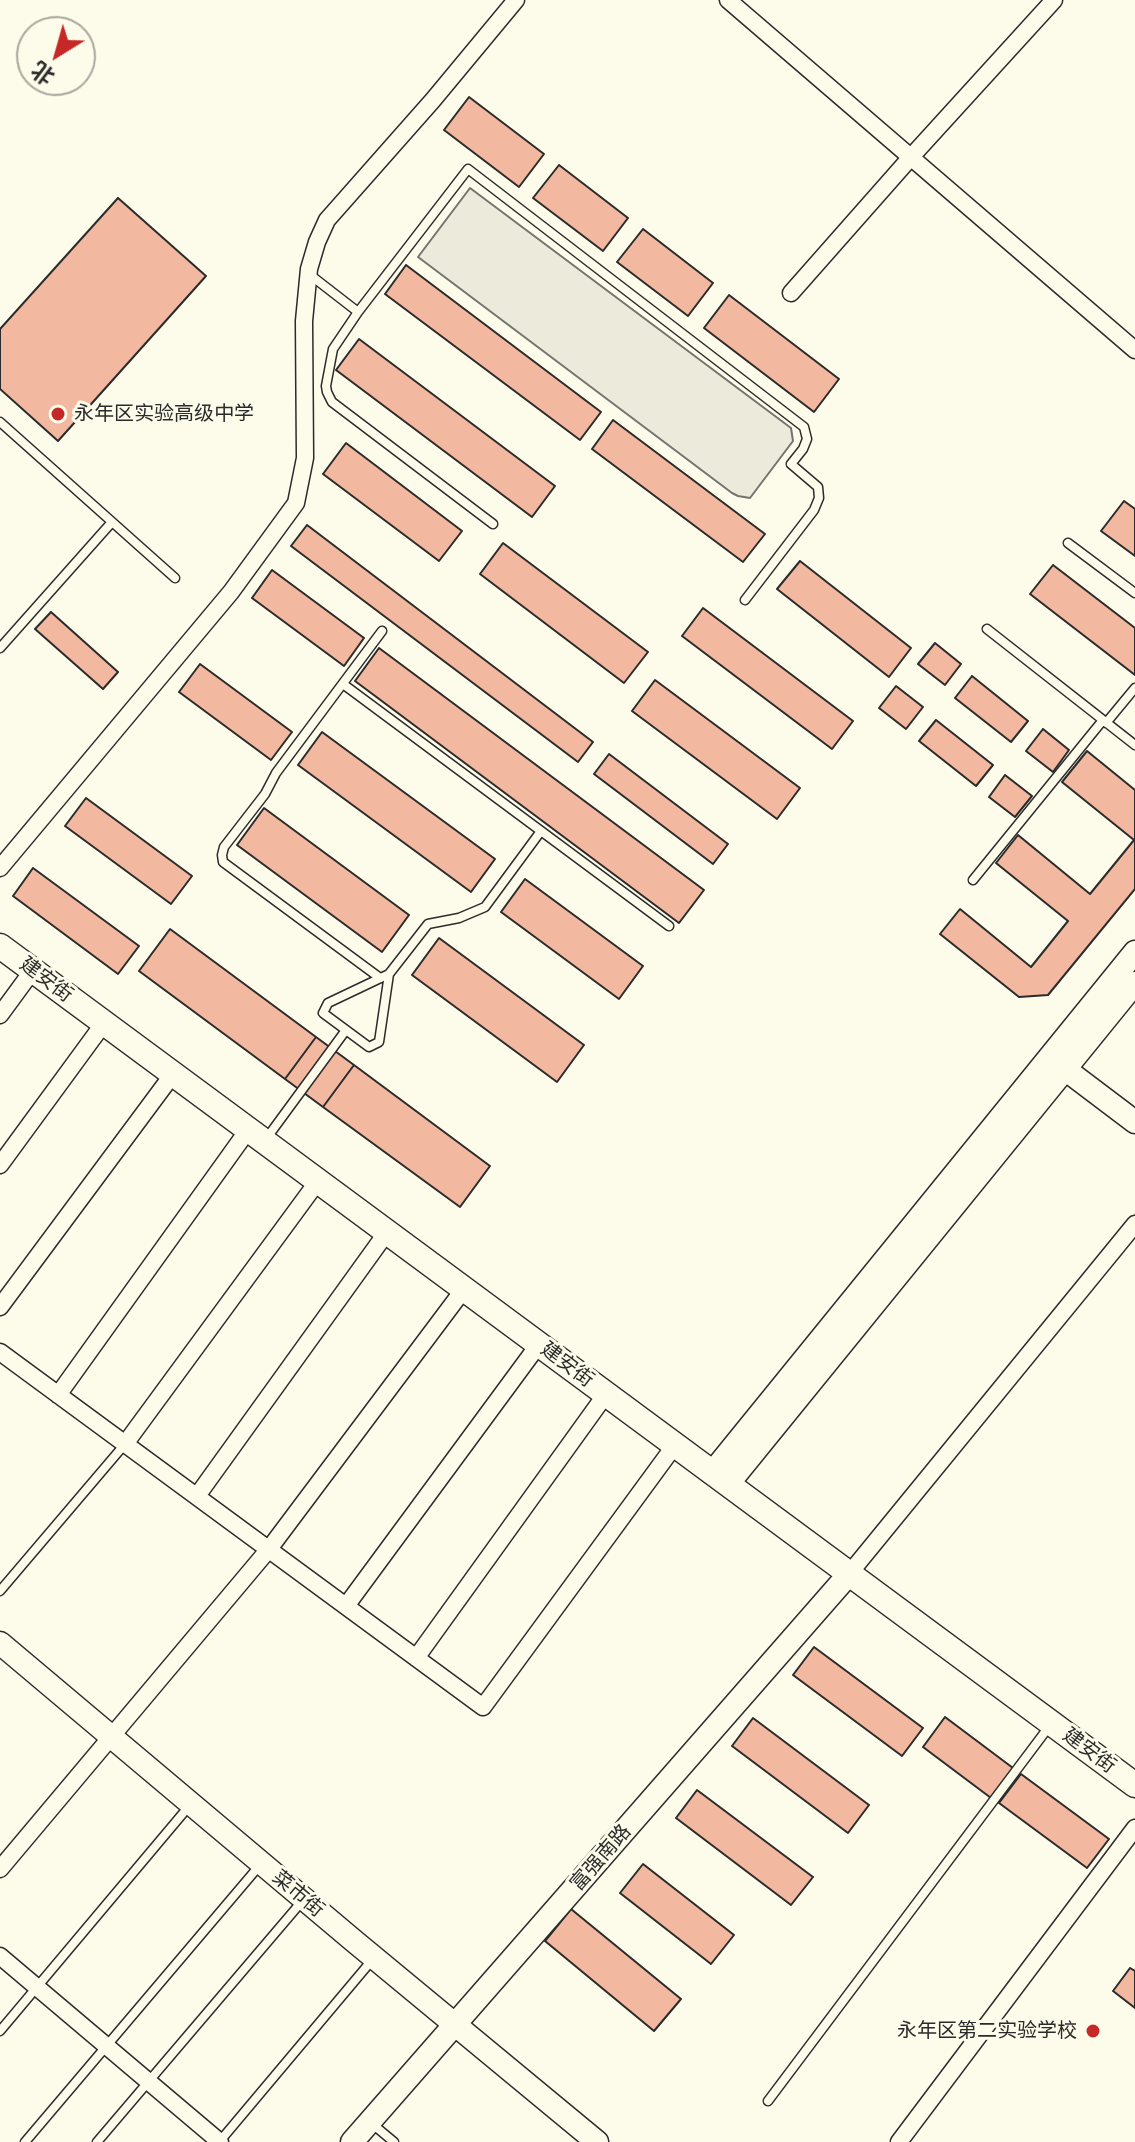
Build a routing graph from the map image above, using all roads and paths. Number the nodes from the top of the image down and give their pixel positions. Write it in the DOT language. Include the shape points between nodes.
graph roads {
  1 [pos="516,0"];
  2 [pos="728,0"];
  3 [pos="1054,0"];
  4 [pos="911,157"];
  5 [pos="309,273"];
  6 [pos="791,293"];
  7 [pos="358,312"];
  8 [pos="1135,350"];
  9 [pos="0,422"];
  10 [pos="112,522"];
  11 [pos="493,524"];
  12 [pos="1068,543"];
  13 [pos="175,578"];
  14 [pos="1135,593"];
  15 [pos="745,600"];
  16 [pos="987,629"];
  17 [pos="382,631"];
  18 [pos="0,648"];
  19 [pos="343,684"];
  20 [pos="1135,688"];
  21 [pos="1105,721"];
  22 [pos="1135,745"];
  23 [pos="541,831"];
  24 [pos="0,868"];
  25 [pos="973,880"];
  26 [pos="669,926"];
  27 [pos="0,946"];
  28 [pos="1135,952"];
  29 [pos="33,970"];
  30 [pos="384,976"];
  31 [pos="1135,983"];
  32 [pos="0,1015"];
  33 [pos="104,1023"];
  34 [pos="346,1030"];
  35 [pos="1057,1063"];
  36 [pos="173,1074"];
  37 [pos="1135,1122"];
  38 [pos="256,1135"];
  39 [pos="0,1165"];
  40 [pos="318,1181"];
  41 [pos="1135,1224"];
  42 [pos="387,1232"];
  43 [pos="464,1289"];
  44 [pos="0,1307"];
  45 [pos="539,1344"];
  46 [pos="0,1352"];
  47 [pos="606,1394"];
  48 [pos="58,1395"];
  49 [pos="125,1444"];
  50 [pos="675,1445"];
  51 [pos="720,1478"];
  52 [pos="197,1496"];
  53 [pos="269,1549"];
  54 [pos="849,1574"];
  55 [pos="0,1591"];
  56 [pos="346,1606"];
  57 [pos="0,1643"];
  58 [pos="416,1658"];
  59 [pos="1052,1723"];
  60 [pos="111,1736"];
  61 [pos="1135,1785"];
  62 [pos="191,1803"];
  63 [pos="1135,1828"];
  64 [pos="261,1863"];
  65 [pos="0,1869"];
  66 [pos="304,1899"];
  67 [pos="0,1956"];
  68 [pos="374,1958"];
  69 [pos="37,1987"];
  70 [pos="455,2024"];
  71 [pos="0,2031"];
  72 [pos="107,2046"];
  73 [pos="149,2082"];
  74 [pos="768,2101"];
  75 [pos="370,2122"];
  76 [pos="25,2142"];
  77 [pos="97,2142"];
  78 [pos="220,2142"];
  79 [pos="352,2142"];
  80 [pos="394,2142"];
  81 [pos="597,2142"];
  82 [pos="899,2142"];
  1 -- 5 [label="street" via="327,220"];
  2 -- 4 [label="street"];
  3 -- 4 [label="street"];
  4 -- 6 [label="street"];
  4 -- 8 [label="street"];
  5 -- 7 [label="lane"];
  5 -- 24 [label="street" via="305,458 296,503 231,592"];
  7 -- 11 [label="lane" via="333,349 326,386 332,402"];
  7 -- 15 [label="lane" via="468,169 804,427 807,439 791,464 818,487 819,498"];
  9 -- 10 [label="lane"];
  10 -- 13 [label="lane"];
  10 -- 18 [label="lane"];
  12 -- 14 [label="lane"];
  16 -- 21 [label="lane"];
  17 -- 19 [label="lane"];
  19 -- 23 [label="lane"];
  19 -- 30 [label="lane" via="222,855 223,862"];
  20 -- 21 [label="lane"];
  21 -- 22 [label="lane"];
  21 -- 25 [label="lane"];
  23 -- 26 [label="lane"];
  23 -- 30 [label="lane" via="485,907 428,924"];
  27 -- 29 [label="main road, 建安街"];
  28 -- 35 [label="street"];
  29 -- 32 [label="street"];
  29 -- 33 [label="main road, 建安街"];
  30 -- 34 [label="lane" via="328,1003 323,1013"];
  30 -- 34 [label="lane" via="379,1042 369,1047"];
  31 -- 35 [label="street"];
  33 -- 36 [label="main road, 建安街"];
  33 -- 39 [label="street"];
  34 -- 38 [label="lane"];
  35 -- 37 [label="street"];
  35 -- 51 [label="street"];
  36 -- 38 [label="main road, 建安街"];
  36 -- 44 [label="street"];
  38 -- 40 [label="main road, 建安街"];
  38 -- 48 [label="street"];
  40 -- 42 [label="main road, 建安街"];
  40 -- 49 [label="street"];
  41 -- 54 [label="street"];
  42 -- 43 [label="main road, 建安街"];
  42 -- 52 [label="street"];
  43 -- 45 [label="main road, 建安街"];
  43 -- 53 [label="street"];
  45 -- 47 [label="main road, 建安街"];
  45 -- 56 [label="street"];
  46 -- 48 [label="street"];
  47 -- 50 [label="main road, 建安街"];
  47 -- 58 [label="street"];
  48 -- 49 [label="street"];
  49 -- 52 [label="street"];
  49 -- 55 [label="lane"];
  50 -- 51 [label="main road, 建安街"];
  50 -- 58 [label="street" via="483,1707"];
  51 -- 54 [label="main road, 建安街"];
  52 -- 53 [label="street"];
  53 -- 56 [label="street"];
  53 -- 60 [label="street"];
  54 -- 59 [label="main road, 建安街"];
  54 -- 70 [label="street, 富强南路"];
  56 -- 58 [label="street"];
  57 -- 60 [label="street, 菜市街"];
  59 -- 61 [label="main road, 建安街"];
  59 -- 74 [label="lane"];
  60 -- 62 [label="street, 菜市街"];
  60 -- 65 [label="street"];
  62 -- 64 [label="street, 菜市街"];
  62 -- 69 [label="lane"];
  63 -- 82 [label="street"];
  64 -- 66 [label="street, 菜市街"];
  64 -- 72 [label="lane"];
  66 -- 68 [label="street, 菜市街"];
  66 -- 73 [label="lane"];
  67 -- 69 [label="street"];
  68 -- 70 [label="street, 菜市街"];
  68 -- 78 [label="lane"];
  69 -- 71 [label="lane"];
  69 -- 72 [label="street"];
  70 -- 75 [label="street, 富强南路"];
  70 -- 81 [label="street, 菜市街"];
  72 -- 73 [label="street"];
  72 -- 76 [label="lane"];
  73 -- 77 [label="lane"];
  73 -- 78 [label="street"];
  75 -- 79 [label="street, 富强南路"];
  75 -- 80 [label="lane"];
}
